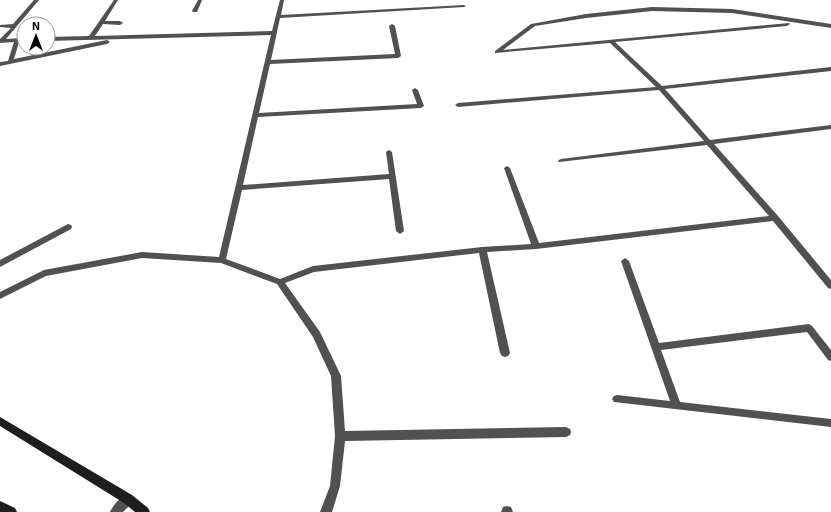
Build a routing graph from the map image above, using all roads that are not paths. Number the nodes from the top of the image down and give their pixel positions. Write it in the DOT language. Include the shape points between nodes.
graph roads {
  1 [pos="37,0"];
  2 [pos="116,0"];
  3 [pos="200,0"];
  4 [pos="282,0"];
  5 [pos="464,6"];
  6 [pos="195,11"];
  7 [pos="279,17"];
  8 [pos="102,22"];
  9 [pos="799,22"];
  10 [pos="120,23"];
  11 [pos="2,26"];
  12 [pos="15,26"];
  13 [pos="392,26"];
  14 [pos="831,26"];
  15 [pos="275,32"];
  16 [pos="91,38"];
  17 [pos="128,38"];
  18 [pos="56,39"];
  19 [pos="16,40"];
  20 [pos="1,41"];
  21 [pos="611,41"];
  22 [pos="16,44"];
  23 [pos="11,61"];
  24 [pos="268,62"];
  25 [pos="0,64"];
  26 [pos="831,69"];
  27 [pos="661,88"];
  28 [pos="415,90"];
  29 [pos="458,105"];
  30 [pos="256,115"];
  31 [pos="831,127"];
  32 [pos="710,142"];
  33 [pos="389,152"];
  34 [pos="561,161"];
  35 [pos="507,168"];
  36 [pos="393,176"];
  37 [pos="240,188"];
  38 [pos="775,218"];
  39 [pos="68,227"];
  40 [pos="400,231"];
  41 [pos="536,246"];
  42 [pos="482,250"];
  43 [pos="222,260"];
  44 [pos="625,261"];
  45 [pos="0,264"];
  46 [pos="280,282"];
  47 [pos="831,286"];
  48 [pos="0,296"];
  49 [pos="655,347"];
  50 [pos="505,353"];
  51 [pos="831,357"];
  52 [pos="617,399"];
  53 [pos="677,406"];
  54 [pos="0,421"];
  55 [pos="831,423"];
  56 [pos="566,432"];
  57 [pos="340,436"];
  58 [pos="128,499"];
  59 [pos="0,506"];
  60 [pos="11,512"];
  61 [pos="116,512"];
  62 [pos="144,512"];
  63 [pos="326,512"];
  1 -- 12 [label="street"];
  2 -- 8 [label="street"];
  3 -- 6 [label="street"];
  4 -- 7 [label="street"];
  5 -- 7 [label="street"];
  7 -- 15 [label="street"];
  8 -- 10 [label="street"];
  8 -- 16 [label="street"];
  9 -- 14 [label="street"];
  9 -- 21 [label="street"];
  9 -- 21 [label="street" via="732,11 652,9 533,25 498,52"];
  11 -- 12 [label="street"];
  12 -- 20 [label="street"];
  13 -- 24 [label="street" via="398,56"];
  15 -- 17 [label="street"];
  15 -- 24 [label="street"];
  16 -- 17 [label="street"];
  16 -- 18 [label="street"];
  17 -- 23 [label="street"];
  19 -- 20 [label="street"];
  21 -- 27 [label="street"];
  22 -- 23 [label="street"];
  23 -- 25 [label="street"];
  24 -- 30 [label="street"];
  26 -- 27 [label="street"];
  27 -- 29 [label="street"];
  27 -- 32 [label="street"];
  28 -- 30 [label="street" via="421,106"];
  30 -- 37 [label="street"];
  31 -- 32 [label="street"];
  32 -- 34 [label="street"];
  32 -- 38 [label="street"];
  33 -- 36 [label="street"];
  35 -- 41 [label="street"];
  36 -- 37 [label="street"];
  36 -- 40 [label="street"];
  37 -- 43 [label="street"];
  38 -- 41 [label="street"];
  38 -- 47 [label="street"];
  39 -- 45 [label="street"];
  41 -- 42 [label="street"];
  42 -- 46 [label="street" via="313,269"];
  42 -- 50 [label="street"];
  43 -- 46 [label="street"];
  43 -- 48 [label="street" via="142,255 44,273"];
  44 -- 49 [label="street"];
  46 -- 57 [label="street" via="318,335 336,376"];
  49 -- 51 [label="street" via="809,328"];
  49 -- 53 [label="street"];
  52 -- 53 [label="street"];
  53 -- 55 [label="street"];
  54 -- 58 [label="street"];
  56 -- 57 [label="street"];
  57 -- 63 [label="street" via="335,486"];
  58 -- 61 [label="street"];
  58 -- 62 [label="street"];
  59 -- 60 [label="street"];
}
